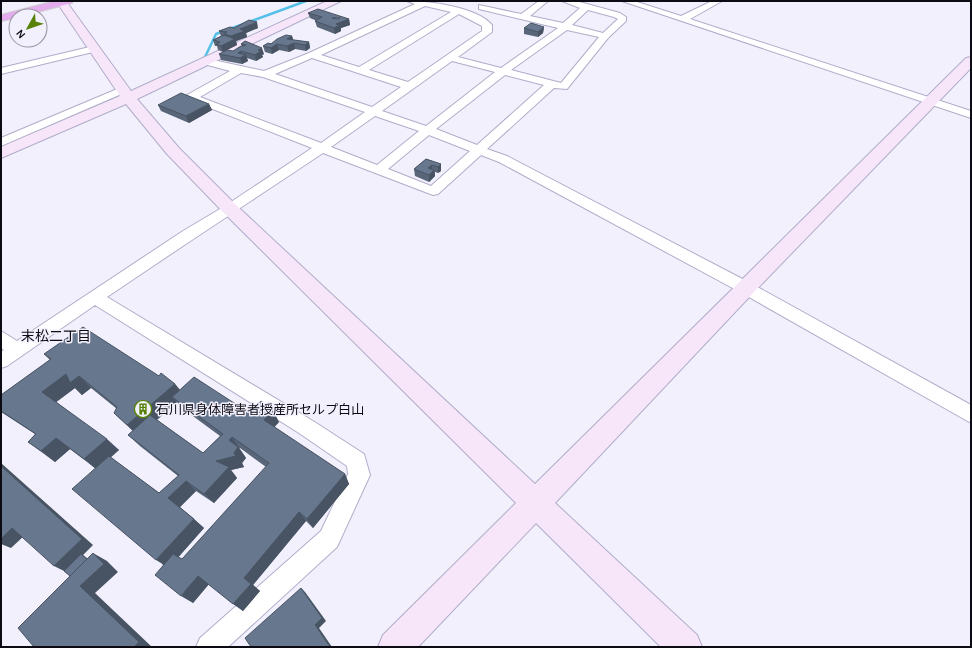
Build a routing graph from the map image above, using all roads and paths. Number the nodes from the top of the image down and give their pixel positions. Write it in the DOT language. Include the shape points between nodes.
graph roads {
  1 [pos="336,1"];
  2 [pos="411,1"];
  3 [pos="492,1"];
  4 [pos="544,1"];
  5 [pos="566,1"];
  6 [pos="626,1"];
  7 [pos="718,1"];
  8 [pos="67,3"];
  9 [pos="431,3"];
  10 [pos="587,6"];
  11 [pos="482,7"];
  12 [pos="48,10"];
  13 [pos="461,13"];
  14 [pos="522,17"];
  15 [pos="1,18"];
  16 [pos="683,19"];
  17 [pos="566,26"];
  18 [pos="604,36"];
  19 [pos="94,48"];
  20 [pos="312,55"];
  21 [pos="452,58"];
  22 [pos="971,61"];
  23 [pos="208,62"];
  24 [pos="239,70"];
  25 [pos="361,70"];
  26 [pos="1,71"];
  27 [pos="503,71"];
  28 [pos="265,74"];
  29 [pos="552,85"];
  30 [pos="409,86"];
  31 [pos="125,94"];
  32 [pos="930,102"];
  33 [pos="372,112"];
  34 [pos="971,115"];
  35 [pos="427,130"];
  36 [pos="1,142"];
  37 [pos="323,147"];
  38 [pos="480,150"];
  39 [pos="1,153"];
  40 [pos="378,170"];
  41 [pos="230,209"];
  42 [pos="746,288"];
  43 [pos="95,297"];
  44 [pos="1,338"];
  45 [pos="17,350"];
  46 [pos="1,361"];
  47 [pos="971,415"];
  48 [pos="536,502"];
  49 [pos="208,647"];
  50 [pos="395,647"];
  51 [pos="685,647"];
  1 -- 23 [label="street"];
  2 -- 9 [label="street"];
  3 -- 11 [label="street"];
  4 -- 14 [label="street"];
  5 -- 10 [label="street"];
  6 -- 16 [label="street"];
  7 -- 16 [label="street"];
  8 -- 12 [label="highway"];
  8 -- 15 [label="highway"];
  8 -- 19 [label="street"];
  9 -- 13 [label="street"];
  9 -- 20 [label="street"];
  10 -- 17 [label="street"];
  10 -- 18 [label="street" via="618,15 623,19"];
  11 -- 13 [label="street"];
  11 -- 14 [label="street"];
  13 -- 21 [label="street" via="481,19 487,25 487,32"];
  13 -- 25 [label="street"];
  14 -- 17 [label="street"];
  16 -- 32 [label="street"];
  17 -- 18 [label="street"];
  17 -- 27 [label="street"];
  18 -- 29 [label="street" via="563,87"];
  19 -- 26 [label="street"];
  19 -- 31 [label="street"];
  20 -- 25 [label="street"];
  20 -- 28 [label="street"];
  21 -- 27 [label="street"];
  21 -- 30 [label="street"];
  22 -- 32 [label="street"];
  23 -- 24 [label="street"];
  23 -- 31 [label="street"];
  24 -- 28 [label="street"];
  24 -- 37 [label="street" via="191,97"];
  25 -- 30 [label="street"];
  27 -- 29 [label="street"];
  27 -- 35 [label="street"];
  28 -- 33 [label="street"];
  29 -- 38 [label="street"];
  30 -- 33 [label="street"];
  31 -- 36 [label="street"];
  31 -- 39 [label="street"];
  31 -- 41 [label="street" via="173,151"];
  32 -- 34 [label="street"];
  32 -- 42 [label="street"];
  33 -- 35 [label="street"];
  33 -- 37 [label="street"];
  35 -- 38 [label="street"];
  35 -- 40 [label="street"];
  37 -- 40 [label="street"];
  37 -- 41 [label="street"];
  38 -- 40 [label="street" via="433,191"];
  38 -- 42 [label="street" via="510,163"];
  41 -- 43 [label="street"];
  41 -- 48 [label="street"];
  42 -- 47 [label="street"];
  42 -- 48 [label="street"];
  43 -- 45 [label="street"];
  43 -- 49 [label="street" via="306,426 357,461 359,475 329,539"];
  44 -- 45 [label="street"];
  45 -- 46 [label="street"];
  48 -- 50 [label="street"];
  48 -- 51 [label="street"];
}
